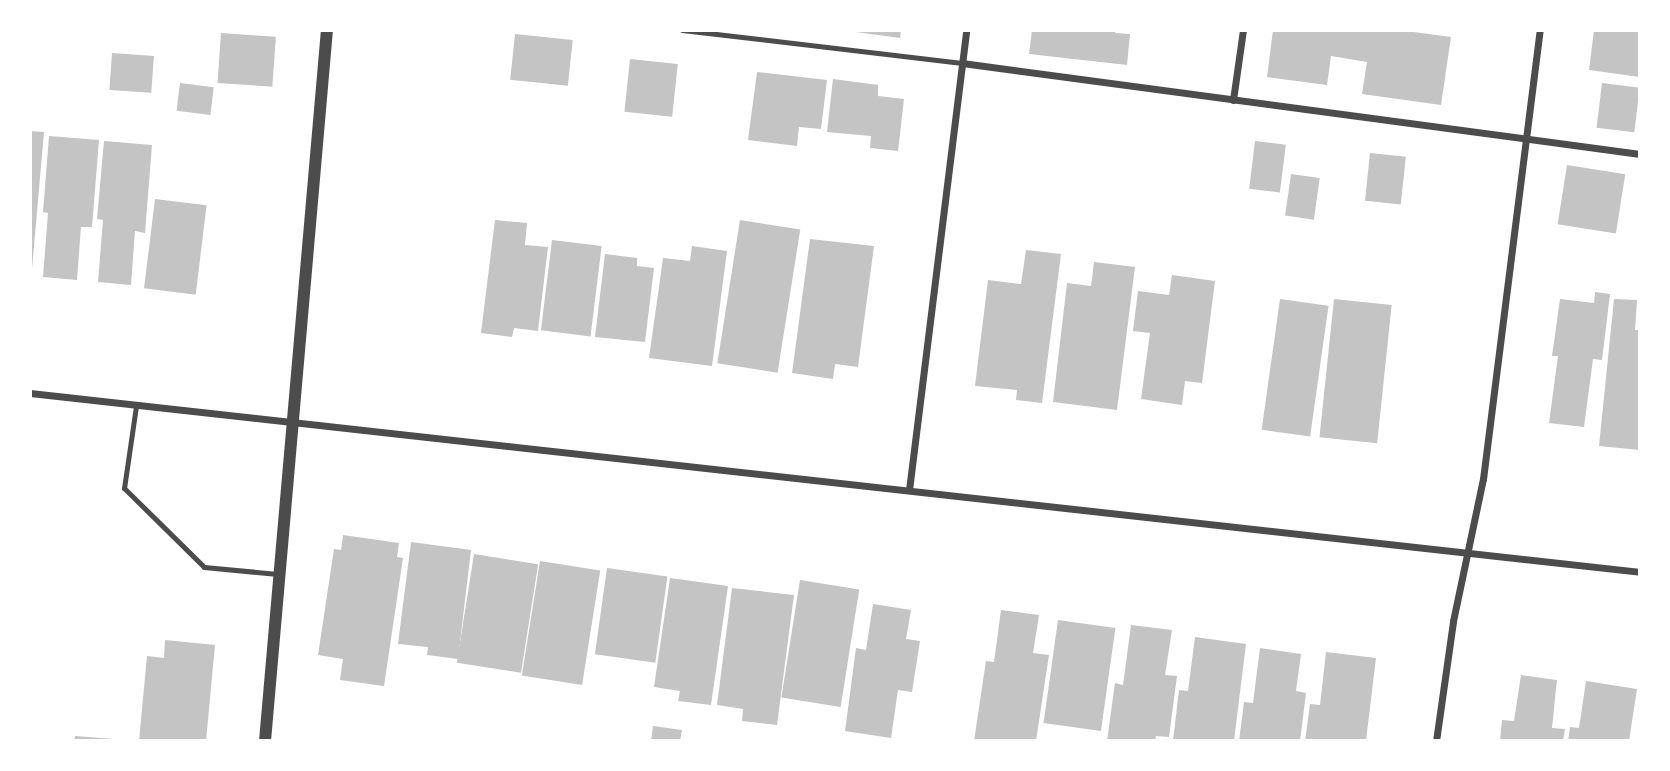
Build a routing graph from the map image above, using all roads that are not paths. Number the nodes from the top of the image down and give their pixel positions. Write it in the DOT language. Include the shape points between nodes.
graph roads {
  1 [pos="327,30"];
  2 [pos="682,30"];
  3 [pos="966,30"];
  4 [pos="1243,30"];
  5 [pos="1540,30"];
  6 [pos="962,63"];
  7 [pos="1233,100"];
  8 [pos="1526,139"];
  9 [pos="1640,154"];
  10 [pos="30,393"];
  11 [pos="136,405"];
  12 [pos="292,423"];
  13 [pos="909,490"];
  14 [pos="1468,554"];
  15 [pos="1640,572"];
  16 [pos="279,574"];
  17 [pos="265,741"];
  18 [pos="1436,741"];
  1 -- 12 [label="street"];
  2 -- 6 [label="lane"];
  3 -- 6 [label="street"];
  4 -- 7 [label="street"];
  5 -- 8 [label="street"];
  6 -- 7 [label="street"];
  6 -- 13 [label="street"];
  7 -- 8 [label="street"];
  8 -- 9 [label="street"];
  8 -- 14 [label="street" via="1483,479"];
  10 -- 11 [label="street"];
  11 -- 12 [label="street"];
  11 -- 16 [label="lane" via="124,488 204,567"];
  12 -- 13 [label="street"];
  12 -- 16 [label="street"];
  13 -- 14 [label="street"];
  14 -- 15 [label="street"];
  14 -- 18 [label="street" via="1452,621"];
  16 -- 17 [label="street"];
}
